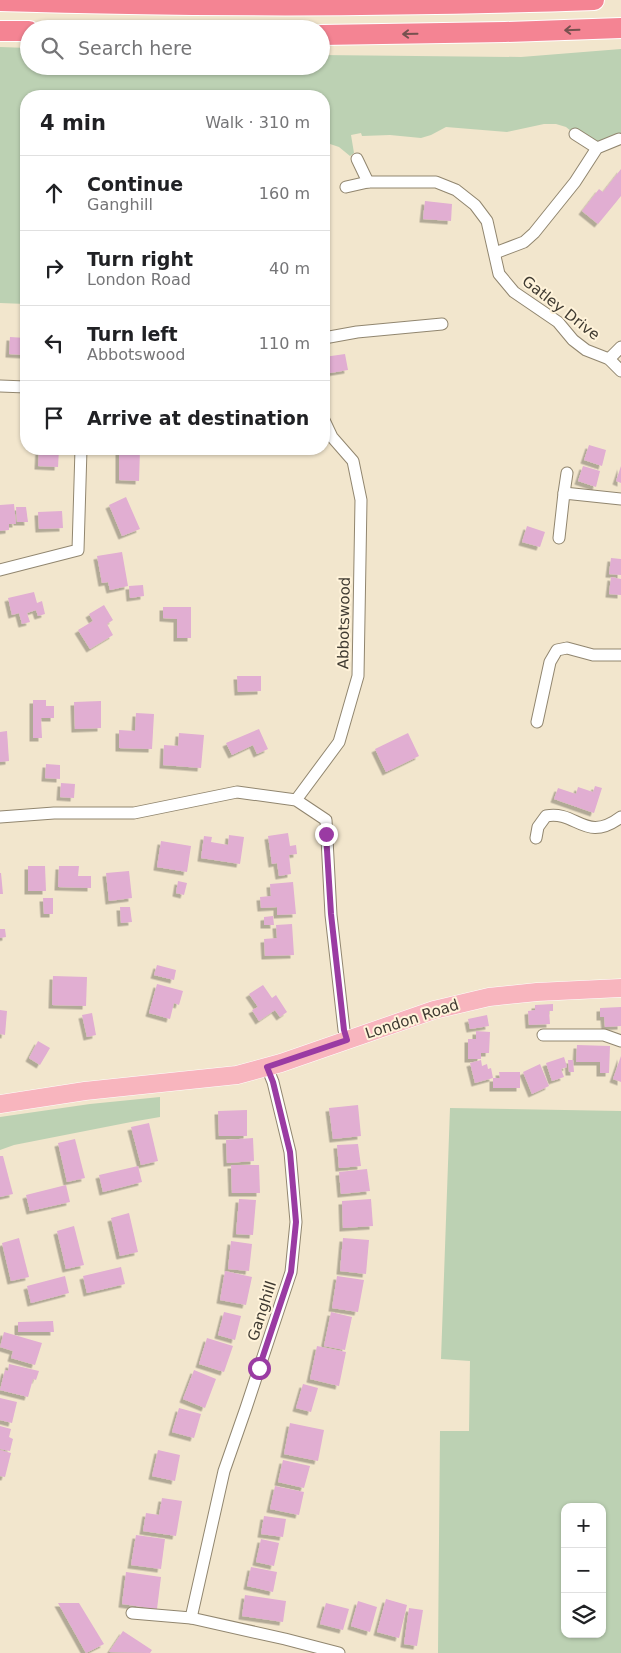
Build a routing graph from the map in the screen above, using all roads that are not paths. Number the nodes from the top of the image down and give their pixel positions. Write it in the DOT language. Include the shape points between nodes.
graph roads {
  1 [pos="594,0"];
  2 [pos="0,1"];
  3 [pos="621,28"];
  4 [pos="0,31"];
  5 [pos="20,31"];
  6 [pos="330,35"];
  7 [pos="575,134"];
  8 [pos="619,139"];
  9 [pos="597,148"];
  10 [pos="357,159"];
  11 [pos="368,182"];
  12 [pos="346,187"];
  13 [pos="495,253"];
  14 [pos="442,324"];
  15 [pos="330,337"];
  16 [pos="621,347"];
  17 [pos="609,359"];
  18 [pos="621,371"];
  19 [pos="0,386"];
  20 [pos="20,387"];
  21 [pos="330,433"];
  22 [pos="81,455"];
  23 [pos="567,473"];
  24 [pos="564,493"];
  25 [pos="621,499"];
  26 [pos="559,538"];
  27 [pos="0,570"];
  28 [pos="621,655"];
  29 [pos="537,722"];
  30 [pos="296,800"];
  31 [pos="0,817"];
  32 [pos="621,818"];
  33 [pos="536,838"];
  34 [pos="621,988"];
  35 [pos="543,1035"];
  36 [pos="347,1040"];
  37 [pos="621,1041"];
  38 [pos="267,1067"];
  39 [pos="0,1104"];
  40 [pos="132,1612"];
  41 [pos="191,1618"];
  42 [pos="339,1653"];
  1 -- 2 [label="highway" via="332,6"];
  3 -- 6 [label="highway, one-way"];
  4 -- 5 [label="highway"];
  7 -- 9 [label="street"];
  8 -- 9 [label="street"];
  9 -- 13 [label="street" via="575,182 534,233 524,242"];
  10 -- 11 [label="street"];
  11 -- 12 [label="street, Gatley Drive"];
  11 -- 13 [label="street, Gatley Drive" via="436,182 456,190 475,205 487,222"];
  13 -- 17 [label="street, Gatley Drive" via="499,274 514,292 558,322 586,350"];
  14 -- 15 [label="street"];
  16 -- 17 [label="street"];
  17 -- 18 [label="street"];
  19 -- 20 [label="street"];
  21 -- 30 [label="street, Abbotswood" via="353,461 361,500 358,676 339,742"];
  22 -- 27 [label="street" via="78,550"];
  23 -- 24 [label="street"];
  24 -- 25 [label="street"];
  24 -- 26 [label="street"];
  28 -- 29 [label="street" via="593,655 567,648 556,650 550,662"];
  30 -- 31 [label="street" via="237,792 134,813"];
  30 -- 36 [label="street" via="326,820 331,914"];
  32 -- 33 [label="street" via="608,826 592,828 555,814 546,816 538,827"];
  34 -- 36 [label="main road, London Road" via="489,997 434,1010"];
  35 -- 37 [label="street" via="604,1035"];
  36 -- 38 [label="main road, London Road"];
  38 -- 39 [label="main road, London Road" via="237,1075 85,1091"];
  38 -- 41 [label="street, Ganghill" via="290,1152 296,1222 291,1272 224,1471"];
  40 -- 41 [label="street"];
  41 -- 42 [label="street"];
}
